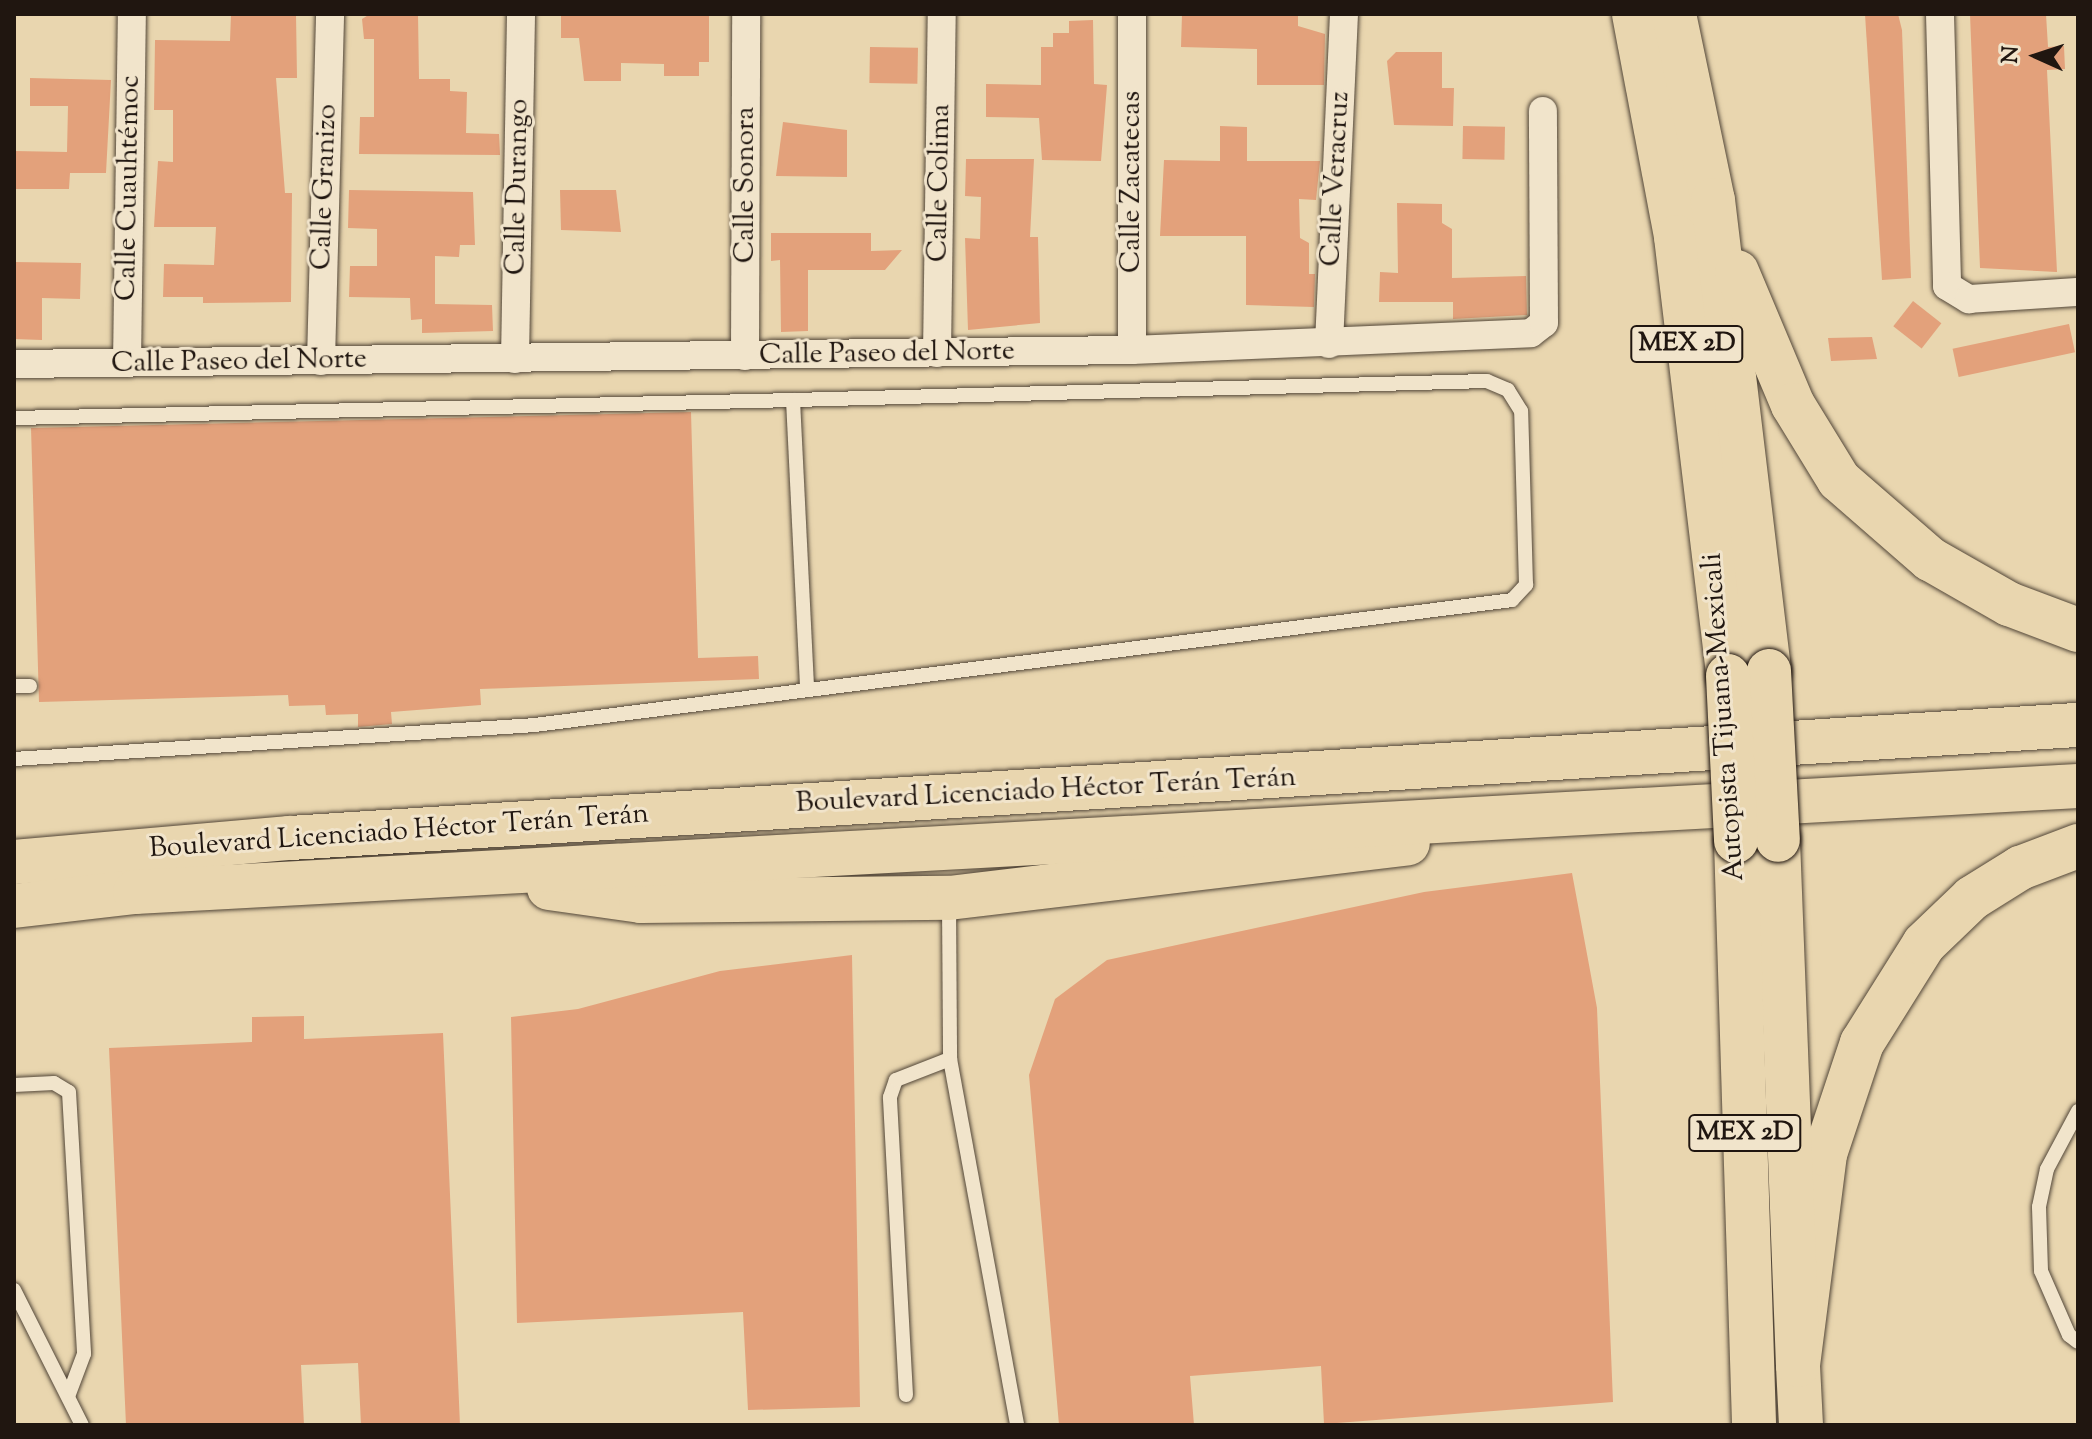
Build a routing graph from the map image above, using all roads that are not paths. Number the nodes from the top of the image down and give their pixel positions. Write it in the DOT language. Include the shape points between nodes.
graph roads {
  1 [pos="132,14"];
  2 [pos="330,14"];
  3 [pos="521,14"];
  4 [pos="746,14"];
  5 [pos="942,14"];
  6 [pos="1132,14"];
  7 [pos="1344,14"];
  8 [pos="1634,14"];
  9 [pos="1674,14"];
  10 [pos="1940,14"];
  11 [pos="1543,111"];
  12 [pos="1713,200"];
  13 [pos="2078,292"];
  14 [pos="1329,344"];
  15 [pos="1132,350"];
  16 [pos="937,353"];
  17 [pos="745,356"];
  18 [pos="515,359"];
  19 [pos="321,361"];
  20 [pos="127,363"];
  21 [pos="14,364"];
  22 [pos="793,400"];
  23 [pos="14,418"];
  24 [pos="2078,630"];
  25 [pos="1748,673"];
  26 [pos="14,686"];
  27 [pos="30,686"];
  28 [pos="807,690"];
  29 [pos="2078,725"];
  30 [pos="14,759"];
  31 [pos="2078,786"];
  32 [pos="1488,813"];
  33 [pos="1757,841"];
  34 [pos="2078,846"];
  35 [pos="14,862"];
  36 [pos="464,874"];
  37 [pos="949,898"];
  38 [pos="14,906"];
  39 [pos="950,1059"];
  40 [pos="14,1085"];
  41 [pos="2078,1111"];
  42 [pos="14,1290"];
  43 [pos="2078,1342"];
  44 [pos="1798,1365"];
  45 [pos="69,1394"];
  46 [pos="906,1395"];
  47 [pos="82,1425"];
  48 [pos="1017,1425"];
  49 [pos="1754,1425"];
  50 [pos="1801,1425"];
  1 -- 20 [label="street, Calle Cuauhtémoc"];
  2 -- 19 [label="street, Calle Granizo"];
  3 -- 18 [label="street, Calle Durango"];
  4 -- 17 [label="street, Calle Sonora"];
  5 -- 16 [label="street, Calle Colima"];
  6 -- 15 [label="street, Calle Zacatecas"];
  7 -- 14 [label="street, Calle Veracruz"];
  8 -- 25 [label="main road, Autopista Tijuana-Mexicali / MEX 2D"];
  9 -- 12 [label="main road, Autopista Tijuana-Mexicali / MEX 2D"];
  10 -- 13 [label="street" via="1947,286 1969,299"];
  11 -- 14 [label="street, Calle Paseo del Norte" via="1544,323 1531,333"];
  12 -- 24 [label="main road" via="1754,320 1793,405 1839,480 1930,559 2009,604"];
  12 -- 25 [label="main road, Autopista Tijuana-Mexicali / MEX 2D"];
  14 -- 15 [label="street, Calle Paseo del Norte"];
  15 -- 16 [label="street, Calle Paseo del Norte"];
  16 -- 17 [label="street, Calle Paseo del Norte"];
  17 -- 18 [label="street, Calle Paseo del Norte"];
  18 -- 19 [label="street, Calle Paseo del Norte"];
  19 -- 20 [label="street, Calle Paseo del Norte"];
  20 -- 21 [label="street, Calle Paseo del Norte"];
  22 -- 23 [label="lane"];
  22 -- 28 [label="lane"];
  22 -- 28 [label="lane" via="1487,381 1508,390 1521,411 1526,585 1512,600"];
  25 -- 33 [label="main road, Autopista Tijuana-Mexicali / MEX 2D, bridge"];
  26 -- 27 [label="lane"];
  28 -- 30 [label="lane" via="349,741"];
  29 -- 35 [label="main road, Boulevard Licenciado Héctor Terán Terán" via="290,838"];
  31 -- 32 [label="main road, Boulevard Licenciado Héctor Terán Terán"];
  32 -- 36 [label="main road, Boulevard Licenciado Héctor Terán Terán"];
  32 -- 37 [label="main road" via="1382,849"];
  33 -- 44 [label="main road, Autopista Tijuana-Mexicali / MEX 2D"];
  33 -- 49 [label="main road, Autopista Tijuana-Mexicali / MEX 2D"];
  34 -- 44 [label="main road" via="2020,868 1972,898 1924,944 1876,1013 1847,1077 1825,1154"];
  36 -- 37 [label="main road" via="641,901"];
  36 -- 38 [label="main road, Boulevard Licenciado Héctor Terán Terán" via="135,892"];
  37 -- 39 [label="lane"];
  39 -- 46 [label="lane" via="896,1080 890,1097"];
  39 -- 48 [label="lane"];
  40 -- 45 [label="lane" via="54,1083 69,1092 84,1354"];
  41 -- 43 [label="lane" via="2047,1169 2039,1207 2041,1271 2069,1335"];
  42 -- 45 [label="lane"];
  44 -- 50 [label="main road, MEX 2D"];
  45 -- 47 [label="lane"];
}
